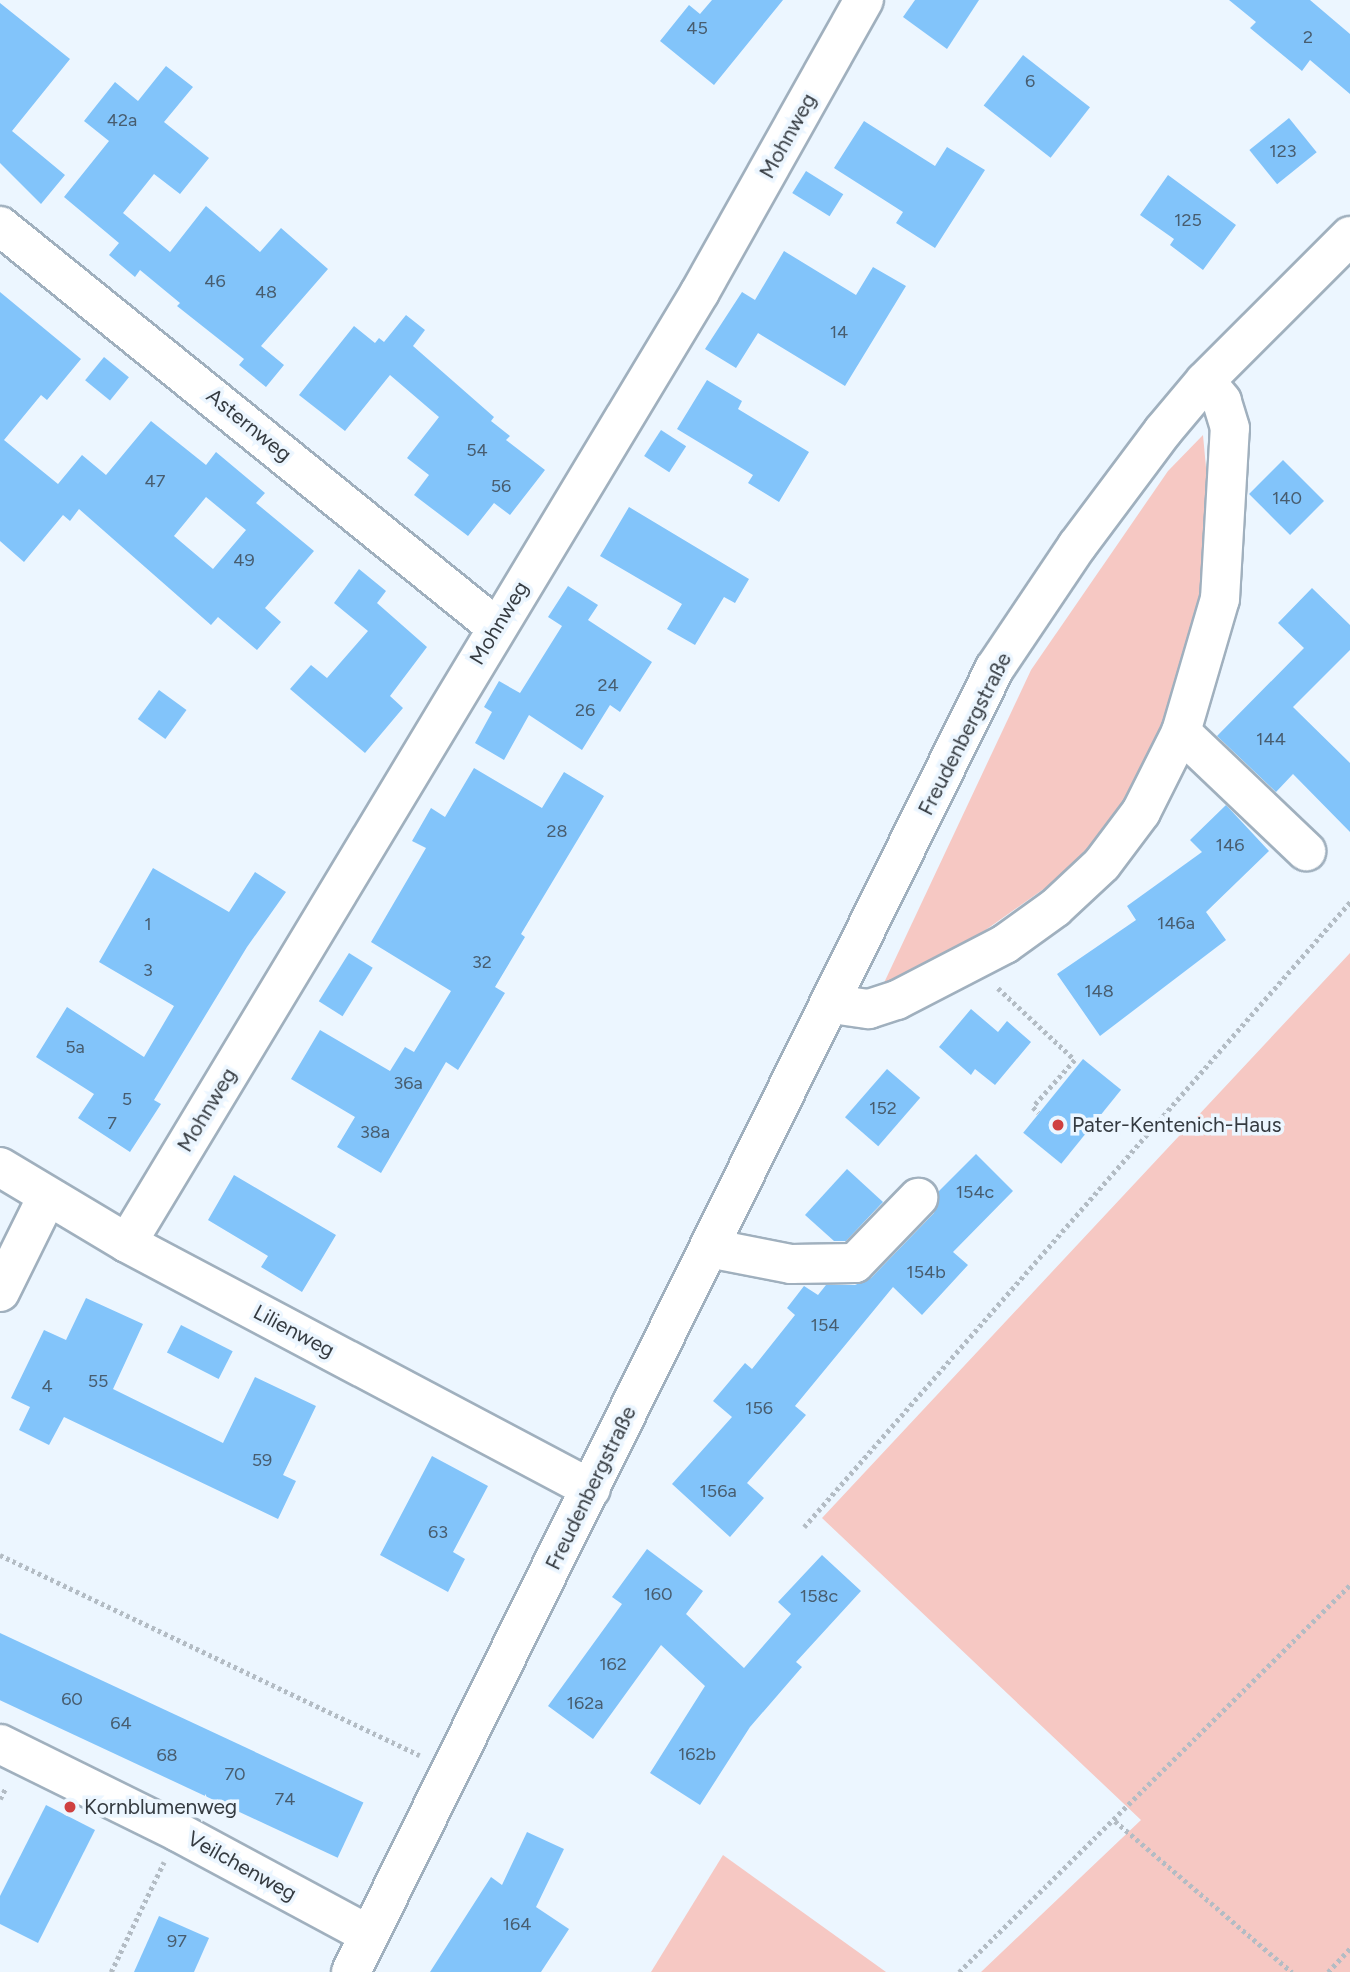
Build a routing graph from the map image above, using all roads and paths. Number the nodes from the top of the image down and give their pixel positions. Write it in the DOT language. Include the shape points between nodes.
graph roads {
  1 [pos="861,1"];
  2 [pos="0,226"];
  3 [pos="1350,236"];
  4 [pos="1205,381"];
  5 [pos="496,627"];
  6 [pos="1181,732"];
  7 [pos="1306,851"];
  8 [pos="1350,902"];
  9 [pos="972,963"];
  10 [pos="832,1004"];
  11 [pos="1039,1113"];
  12 [pos="0,1167"];
  13 [pos="918,1198"];
  14 [pos="46,1199"];
  15 [pos="127,1243"];
  16 [pos="709,1248"];
  17 [pos="0,1293"];
  18 [pos="591,1489"];
  19 [pos="804,1527"];
  20 [pos="0,1555"];
  21 [pos="1350,1585"];
  22 [pos="0,1744"];
  23 [pos="403,1746"];
  24 [pos="1115,1821"];
  25 [pos="178,1832"];
  26 [pos="369,1935"];
  27 [pos="1350,1948"];
  28 [pos="111,1972"];
  29 [pos="351,1972"];
  30 [pos="959,1972"];
  31 [pos="1292,1972"];
  32 [pos="1328,1972"];
  1 -- 5 [label="street, Mohnweg" via="700,292"];
  2 -- 5 [label="street, Asternweg"];
  3 -- 4 [label="street, Freudenbergstraße"];
  4 -- 6 [label="street" via="1222,401 1230,428 1230,491 1220,599"];
  4 -- 10 [label="street, Freudenbergstraße" via="1077,546 995,668"];
  5 -- 15 [label="street, Mohnweg"];
  6 -- 7 [label="street"];
  6 -- 9 [label="street" via="1142,812 1102,864 1055,908"];
  8 -- 19 [label="path"];
  9 -- 10 [label="street" via="869,1009"];
  9 -- 11 [label="path" via="1075,1060 1033,1108"];
  10 -- 16 [label="street, Freudenbergstraße"];
  12 -- 14 [label="street, Lilienweg"];
  13 -- 16 [label="street" via="855,1263 791,1264"];
  14 -- 15 [label="street, Lilienweg"];
  14 -- 17 [label="street"];
  15 -- 18 [label="street, Lilienweg"];
  16 -- 18 [label="street, Freudenbergstraße"];
  18 -- 26 [label="street, Freudenbergstraße"];
  20 -- 23 [label="path"];
  21 -- 24 [label="path"];
  22 -- 25 [label="street, Veilchenweg"];
  24 -- 30 [label="path"];
  24 -- 31 [label="path"];
  25 -- 26 [label="street, Veilchenweg"];
  25 -- 28 [label="path"];
  26 -- 29 [label="street, Freudenbergstraße"];
  27 -- 32 [label="path"];
}
